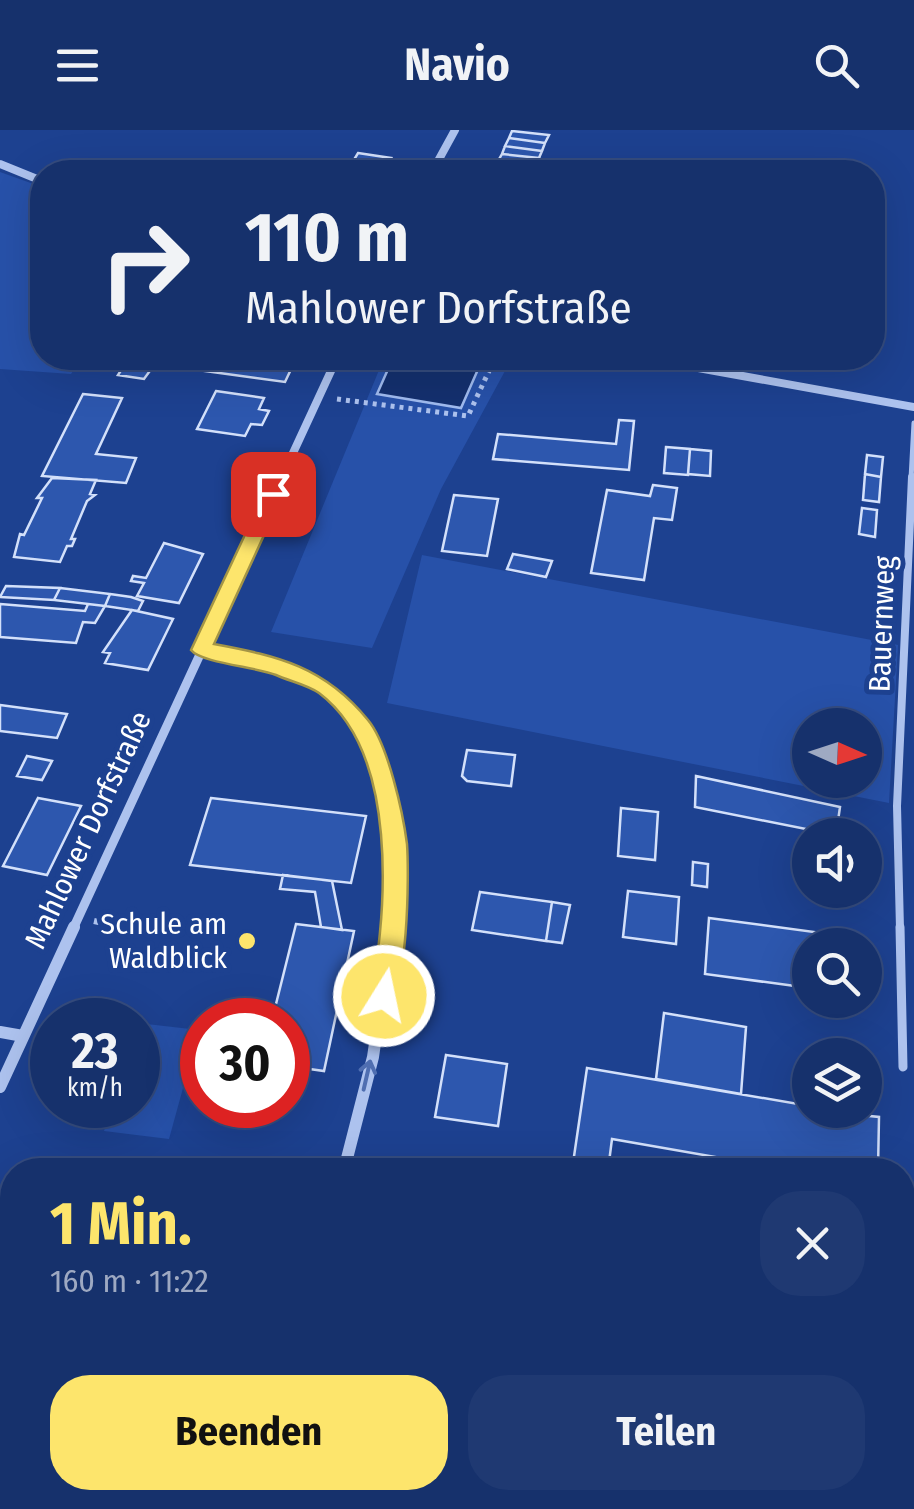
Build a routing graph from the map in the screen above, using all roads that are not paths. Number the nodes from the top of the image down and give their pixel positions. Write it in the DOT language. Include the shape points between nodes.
graph roads {
  1 [pos="455,130"];
  2 [pos="439,160"];
  3 [pos="0,164"];
  4 [pos="30,176"];
  5 [pos="331,370"];
  6 [pos="709,370"];
  7 [pos="914,407"];
  8 [pos="914,422"];
  9 [pos="201,650"];
  10 [pos="0,1032"];
  11 [pos="24,1036"];
  12 [pos="903,1068"];
  13 [pos="0,1087"];
  14 [pos="347,1158"];
  1 -- 2 [label="street"];
  3 -- 4 [label="street"];
  5 -- 9 [label="street, Mahlower Dorfstraße"];
  6 -- 7 [label="street"];
  8 -- 12 [label="lane, Bauernweg" via="897,806"];
  9 -- 11 [label="street, Mahlower Dorfstraße"];
  14 -- 9 [label="street, one-way" via="392,946 395,844 376,763 364,729 326,687 261,660"];
  10 -- 11 [label="street"];
  11 -- 13 [label="street, Mahlower Dorfstraße"];
}
